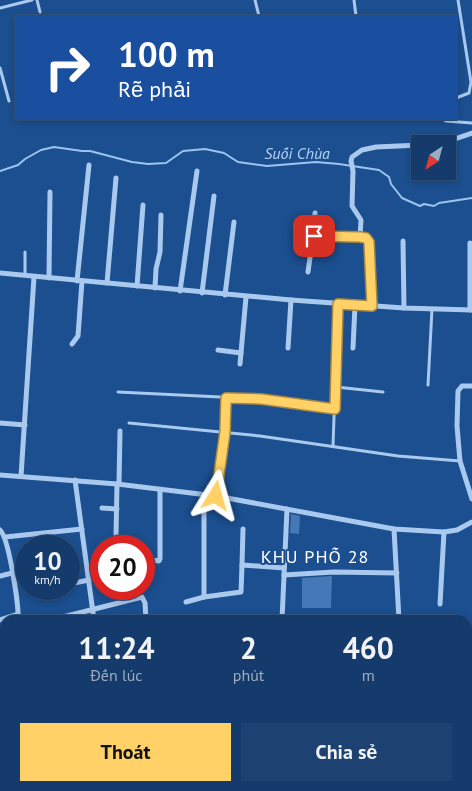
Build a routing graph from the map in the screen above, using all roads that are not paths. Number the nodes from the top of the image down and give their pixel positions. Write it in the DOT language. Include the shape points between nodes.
graph roads {
  1 [pos="32,0"];
  2 [pos="37,0"];
  3 [pos="255,0"];
  4 [pos="354,0"];
  5 [pos="458,0"];
  6 [pos="0,8"];
  7 [pos="40,12"];
  8 [pos="258,15"];
  9 [pos="356,15"];
  10 [pos="0,68"];
  11 [pos="457,98"];
  12 [pos="9,101"];
  13 [pos="444,120"];
  14 [pos="472,123"];
  15 [pos="472,132"];
  16 [pos="456,138"];
  17 [pos="411,145"];
  18 [pos="90,165"];
  19 [pos="197,171"];
  20 [pos="116,178"];
  21 [pos="50,192"];
  22 [pos="214,196"];
  23 [pos="143,205"];
  24 [pos="315,213"];
  25 [pos="161,215"];
  26 [pos="234,222"];
  27 [pos="314,236"];
  28 [pos="360,237"];
  29 [pos="403,241"];
  30 [pos="470,243"];
  31 [pos="24,252"];
  32 [pos="308,272"];
  33 [pos="0,273"];
  34 [pos="25,276"];
  35 [pos="34,277"];
  36 [pos="49,278"];
  37 [pos="80,281"];
  38 [pos="107,283"];
  39 [pos="137,286"];
  40 [pos="155,288"];
  41 [pos="180,291"];
  42 [pos="202,293"];
  43 [pos="225,295"];
  44 [pos="246,296"];
  45 [pos="292,300"];
  46 [pos="338,304"];
  47 [pos="355,305"];
  48 [pos="372,306"];
  49 [pos="404,308"];
  50 [pos="432,309"];
  51 [pos="471,310"];
  52 [pos="72,344"];
  53 [pos="288,348"];
  54 [pos="353,348"];
  55 [pos="218,350"];
  56 [pos="241,353"];
  57 [pos="240,364"];
  58 [pos="428,385"];
  59 [pos="472,386"];
  60 [pos="336,387"];
  61 [pos="118,392"];
  62 [pos="383,392"];
  63 [pos="226,398"];
  64 [pos="335,409"];
  65 [pos="0,423"];
  66 [pos="129,423"];
  67 [pos="25,425"];
  68 [pos="120,431"];
  69 [pos="225,432"];
  70 [pos="333,446"];
  71 [pos="460,461"];
  72 [pos="0,475"];
  73 [pos="21,476"];
  74 [pos="75,480"];
  75 [pos="118,484"];
  76 [pos="160,490"];
  77 [pos="204,495"];
  78 [pos="216,496"];
  79 [pos="472,499"];
  80 [pos="102,508"];
  81 [pos="117,509"];
  82 [pos="287,509"];
  83 [pos="472,522"];
  84 [pos="82,529"];
  85 [pos="243,529"];
  86 [pos="394,529"];
  87 [pos="0,530"];
  88 [pos="444,532"];
  89 [pos="116,535"];
  90 [pos="4,537"];
  91 [pos="155,561"];
  92 [pos="242,566"];
  93 [pos="284,568"];
  94 [pos="12,573"];
  95 [pos="397,573"];
  96 [pos="284,575"];
  97 [pos="0,576"];
  98 [pos="89,580"];
  99 [pos="80,582"];
  100 [pos="204,597"];
  101 [pos="186,602"];
  102 [pos="440,604"];
  103 [pos="93,609"];
  104 [pos="18,614"];
  105 [pos="15,615"];
  106 [pos="70,615"];
  107 [pos="94,615"];
  108 [pos="146,615"];
  109 [pos="282,615"];
  110 [pos="399,615"];
  1 -- 6 [label="lane"];
  2 -- 7 [label="lane"];
  3 -- 8 [label="lane"];
  4 -- 9 [label="lane"];
  5 -- 11 [label="lane" via="471,82 469,93"];
  10 -- 12 [label="lane"];
  13 -- 14 [label="lane"];
  15 -- 16 [label="street"];
  17 -- 28 [label="street" via="376,147 362,150 352,157 352,206 361,220"];
  18 -- 37 [label="street"];
  19 -- 41 [label="street"];
  20 -- 38 [label="street"];
  21 -- 36 [label="street"];
  22 -- 42 [label="street"];
  23 -- 39 [label="street"];
  24 -- 27 [label="street"];
  25 -- 40 [label="street"];
  26 -- 43 [label="street"];
  27 -- 28 [label="street"];
  27 -- 32 [label="street"];
  28 -- 48 [label="street" via="369,242"];
  29 -- 49 [label="street"];
  30 -- 51 [label="street"];
  31 -- 34 [label="lane"];
  33 -- 34 [label="street"];
  34 -- 35 [label="street"];
  35 -- 36 [label="street"];
  35 -- 67 [label="street"];
  36 -- 37 [label="street"];
  37 -- 38 [label="street"];
  37 -- 52 [label="street" via="78,336"];
  38 -- 39 [label="street"];
  39 -- 40 [label="street"];
  40 -- 41 [label="street"];
  41 -- 42 [label="street"];
  42 -- 43 [label="street"];
  43 -- 44 [label="street"];
  44 -- 45 [label="street"];
  44 -- 56 [label="street"];
  45 -- 46 [label="street"];
  45 -- 53 [label="street"];
  46 -- 47 [label="street"];
  46 -- 60 [label="lane"];
  47 -- 48 [label="street"];
  47 -- 54 [label="street"];
  48 -- 49 [label="street"];
  49 -- 50 [label="street"];
  50 -- 51 [label="street"];
  50 -- 58 [label="lane"];
  55 -- 56 [label="street"];
  56 -- 57 [label="street"];
  59 -- 71 [label="street" via="462,386 458,391"];
  60 -- 62 [label="lane"];
  60 -- 64 [label="lane"];
  61 -- 63 [label="lane"];
  63 -- 64 [label="lane" via="261,399"];
  63 -- 69 [label="lane"];
  64 -- 70 [label="lane"];
  65 -- 67 [label="street"];
  66 -- 69 [label="lane"];
  67 -- 73 [label="street"];
  68 -- 75 [label="street"];
  69 -- 70 [label="lane"];
  69 -- 78 [label="lane"];
  70 -- 71 [label="lane"];
  71 -- 79 [label="street"];
  72 -- 73 [label="street"];
  73 -- 74 [label="street"];
  74 -- 75 [label="street"];
  74 -- 84 [label="street"];
  75 -- 76 [label="street"];
  75 -- 81 [label="street"];
  76 -- 77 [label="street"];
  76 -- 91 [label="street" via="160,559"];
  77 -- 78 [label="street"];
  77 -- 100 [label="street"];
  78 -- 82 [label="street"];
  80 -- 81 [label="street"];
  81 -- 89 [label="street"];
  82 -- 86 [label="street"];
  82 -- 93 [label="street"];
  83 -- 88 [label="street"];
  84 -- 90 [label="street"];
  84 -- 98 [label="street"];
  85 -- 92 [label="street"];
  86 -- 88 [label="street"];
  86 -- 95 [label="street"];
  87 -- 90 [label="street"];
  88 -- 102 [label="street"];
  90 -- 94 [label="street"];
  92 -- 93 [label="street"];
  92 -- 100 [label="street" via="241,592"];
  93 -- 96 [label="street"];
  94 -- 97 [label="street"];
  94 -- 104 [label="street"];
  95 -- 96 [label="street"];
  95 -- 110 [label="street"];
  96 -- 109 [label="street"];
  98 -- 99 [label="street"];
  98 -- 103 [label="street"];
  100 -- 101 [label="street"];
  103 -- 106 [label="street"];
  103 -- 107 [label="street"];
  103 -- 108 [label="street" via="142,597"];
  104 -- 105 [label="street"];
}
